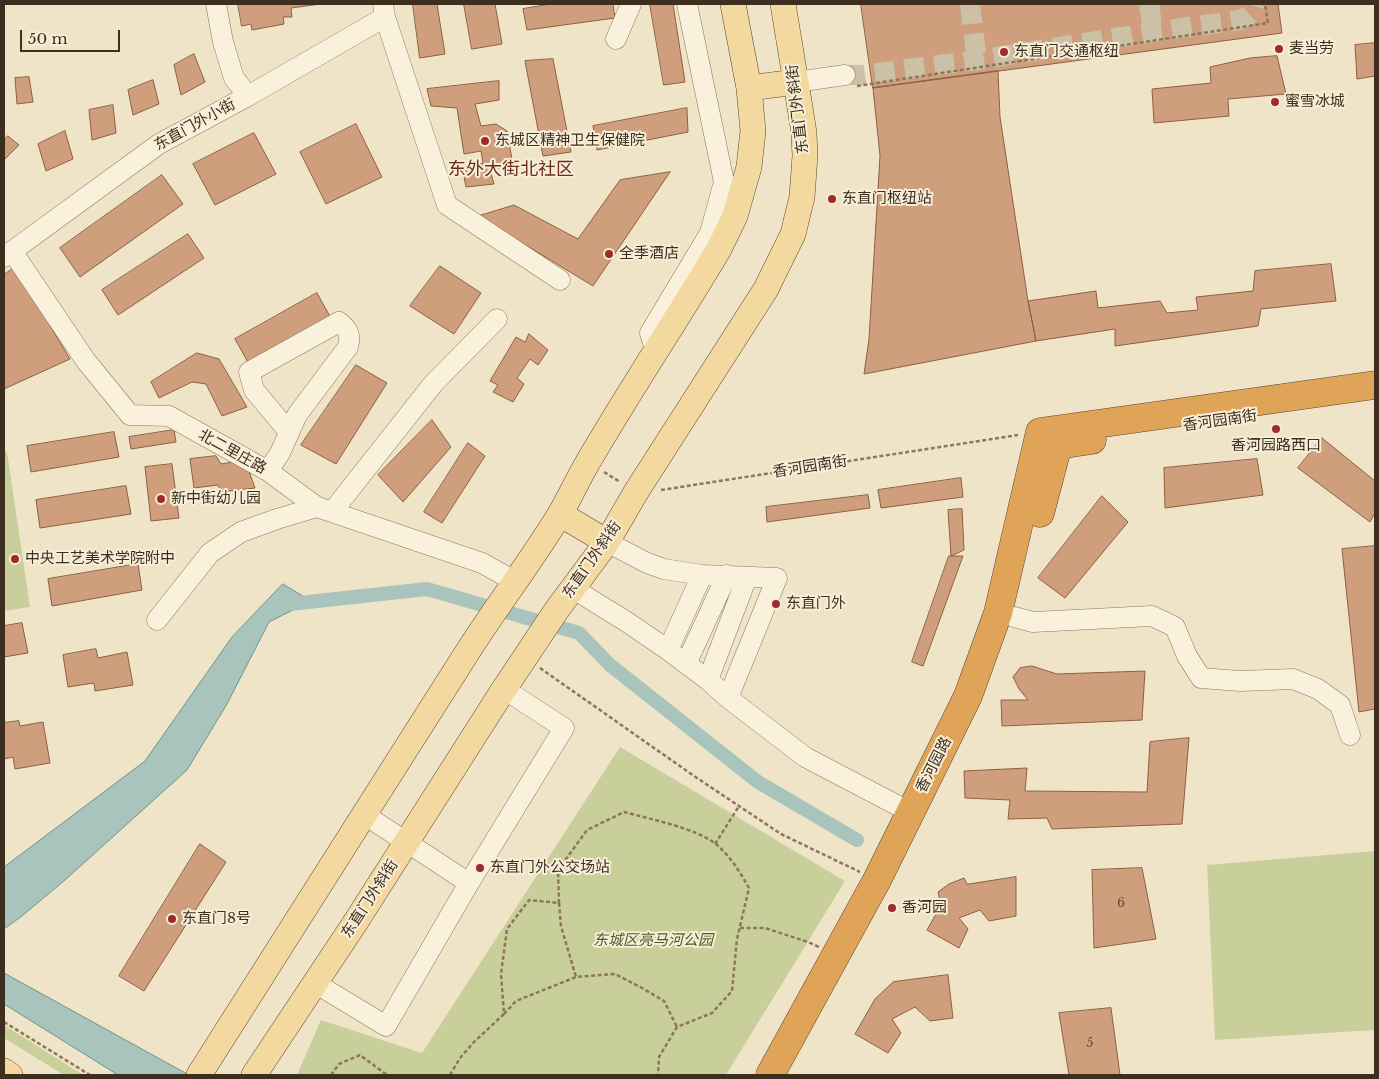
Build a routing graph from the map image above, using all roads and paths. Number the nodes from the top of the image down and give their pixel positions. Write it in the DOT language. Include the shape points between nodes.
graph roads {
  1 [pos="216,4"];
  2 [pos="631,4"];
  3 [pos="687,4"];
  4 [pos="733,4"];
  5 [pos="782,4"];
  6 [pos="1265,4"];
  7 [pos="384,10"];
  8 [pos="616,39"];
  9 [pos="851,80"];
  10 [pos="796,82"];
  11 [pos="749,88"];
  12 [pos="248,96"];
  13 [pos="8,254"];
  14 [pos="560,280"];
  15 [pos="497,319"];
  16 [pos="656,352"];
  17 [pos="1375,385"];
  18 [pos="1375,400"];
  19 [pos="289,432"];
  20 [pos="1049,438"];
  21 [pos="588,462"];
  22 [pos="268,471"];
  23 [pos="636,492"];
  24 [pos="325,509"];
  25 [pos="560,514"];
  26 [pos="606,542"];
  27 [pos="702,575"];
  28 [pos="727,575"];
  29 [pos="747,577"];
  30 [pos="516,582"];
  31 [pos="572,588"];
  32 [pos="1014,618"];
  33 [pos="157,620"];
  34 [pos="668,650"];
  35 [pos="525,658"];
  36 [pos="686,664"];
  37 [pos="708,680"];
  38 [pos="504,689"];
  39 [pos="728,698"];
  40 [pos="1350,735"];
  41 [pos="738,806"];
  42 [pos="910,812"];
  43 [pos="365,816"];
  44 [pos="407,842"];
  45 [pos="715,844"];
  46 [pos="877,880"];
  47 [pos="470,883"];
  48 [pos="559,903"];
  49 [pos="740,928"];
  50 [pos="836,955"];
  51 [pos="576,977"];
  52 [pos="315,983"];
  53 [pos="504,1014"];
  54 [pos="4,1022"];
  55 [pos="676,1027"];
  56 [pos="4,1071"];
  57 [pos="10,1075"];
  58 [pos="90,1075"];
  59 [pos="199,1075"];
  60 [pos="254,1075"];
  61 [pos="331,1075"];
  62 [pos="387,1075"];
  63 [pos="450,1075"];
  64 [pos="658,1075"];
  65 [pos="770,1075"];
  66 [pos="788,1075"];
  1 -- 12 [label="street" via="234,78"];
  2 -- 8 [label="street"];
  3 -- 16 [label="street" via="724,182 710,233 650,333"];
  4 -- 11 [label="main road"];
  5 -- 10 [label="main road, 东直门外斜街"];
  6 -- 9 [label="path" via="1268,24"];
  7 -- 12 [label="street, 东直门外小街"];
  7 -- 14 [label="street" via="447,205"];
  9 -- 10 [label="street"];
  10 -- 11 [label="main road"];
  10 -- 23 [label="main road, 东直门外斜街" via="805,156 802,197 793,234 766,289"];
  11 -- 16 [label="main road" via="750,158 735,216 719,249"];
  12 -- 13 [label="street, 东直门外小街" via="159,144"];
  13 -- 22 [label="street, 北二里庄路" via="130,415 169,416"];
  15 -- 24 [label="street" via="433,384"];
  16 -- 21 [label="main road"];
  17 -- 20 [label="highway, 香河园南街"];
  18 -- 20 [label="highway, 香河园南街" via="1174,427"];
  19 -- 19 [label="street" via="296,415 348,347 347,328 340,322 249,372 254,390"];
  19 -- 22 [label="street" via="280,454"];
  20 -- 23 [label="path, 香河园南街"];
  20 -- 32 [label="highway, 香河园路"];
  20 -- 42 [label="highway, 香河园路" via="998,613 968,696"];
  21 -- 23 [label="path"];
  21 -- 25 [label="main road"];
  22 -- 24 [label="street, 北二里庄路"];
  23 -- 26 [label="main road, 东直门外斜街"];
  24 -- 30 [label="street, 北二里庄路" via="482,564"];
  24 -- 33 [label="street" via="277,519 241,532 210,553"];
  25 -- 26 [label="main road"];
  25 -- 30 [label="main road"];
  26 -- 27 [label="street" via="647,563"];
  26 -- 31 [label="main road, 东直门外斜街"];
  27 -- 28 [label="street"];
  27 -- 34 [label="street"];
  28 -- 29 [label="street"];
  28 -- 36 [label="street"];
  29 -- 37 [label="street"];
  29 -- 39 [label="street" via="777,578"];
  30 -- 43 [label="main road" via="471,646"];
  31 -- 34 [label="street"];
  31 -- 35 [label="main road, 东直门外斜街"];
  32 -- 40 [label="street" via="1033,622 1152,616 1175,627 1201,678 1240,681 1293,679 1318,689 1340,705"];
  32 -- 66 [label="highway, 香河园路" via="982,699 925,819 851,964"];
  34 -- 36 [label="street"];
  35 -- 38 [label="main road, 东直门外斜街"];
  35 -- 41 [label="path"];
  36 -- 37 [label="street"];
  37 -- 39 [label="street"];
  38 -- 44 [label="main road, 东直门外斜街"];
  38 -- 47 [label="street" via="564,728"];
  39 -- 42 [label="street" via="805,757"];
  41 -- 45 [label="path"];
  41 -- 46 [label="path" via="781,834"];
  42 -- 46 [label="highway, 香河园路"];
  43 -- 44 [label="street"];
  43 -- 59 [label="main road"];
  44 -- 47 [label="street"];
  44 -- 52 [label="main road, 东直门外斜街"];
  45 -- 48 [label="path" via="692,831 624,812 587,830 558,870"];
  45 -- 49 [label="path" via="734,863 749,888"];
  46 -- 50 [label="highway, 香河园路"];
  47 -- 52 [label="street" via="386,1026"];
  48 -- 51 [label="path" via="561,926"];
  48 -- 53 [label="path" via="529,900 507,929 502,974"];
  49 -- 50 [label="path" via="765,928"];
  49 -- 55 [label="path" via="732,991 712,1013"];
  50 -- 65 [label="highway, 香河园路"];
  51 -- 53 [label="path" via="516,1001"];
  51 -- 55 [label="path" via="615,974 622,977 664,1001"];
  52 -- 60 [label="main road, 东直门外斜街"];
  53 -- 63 [label="path" via="474,1042"];
  54 -- 58 [label="path"];
  55 -- 64 [label="path" via="659,1057"];
  56 -- 57 [label="main road"];
  61 -- 62 [label="path" via="339,1064 360,1055"];
}
